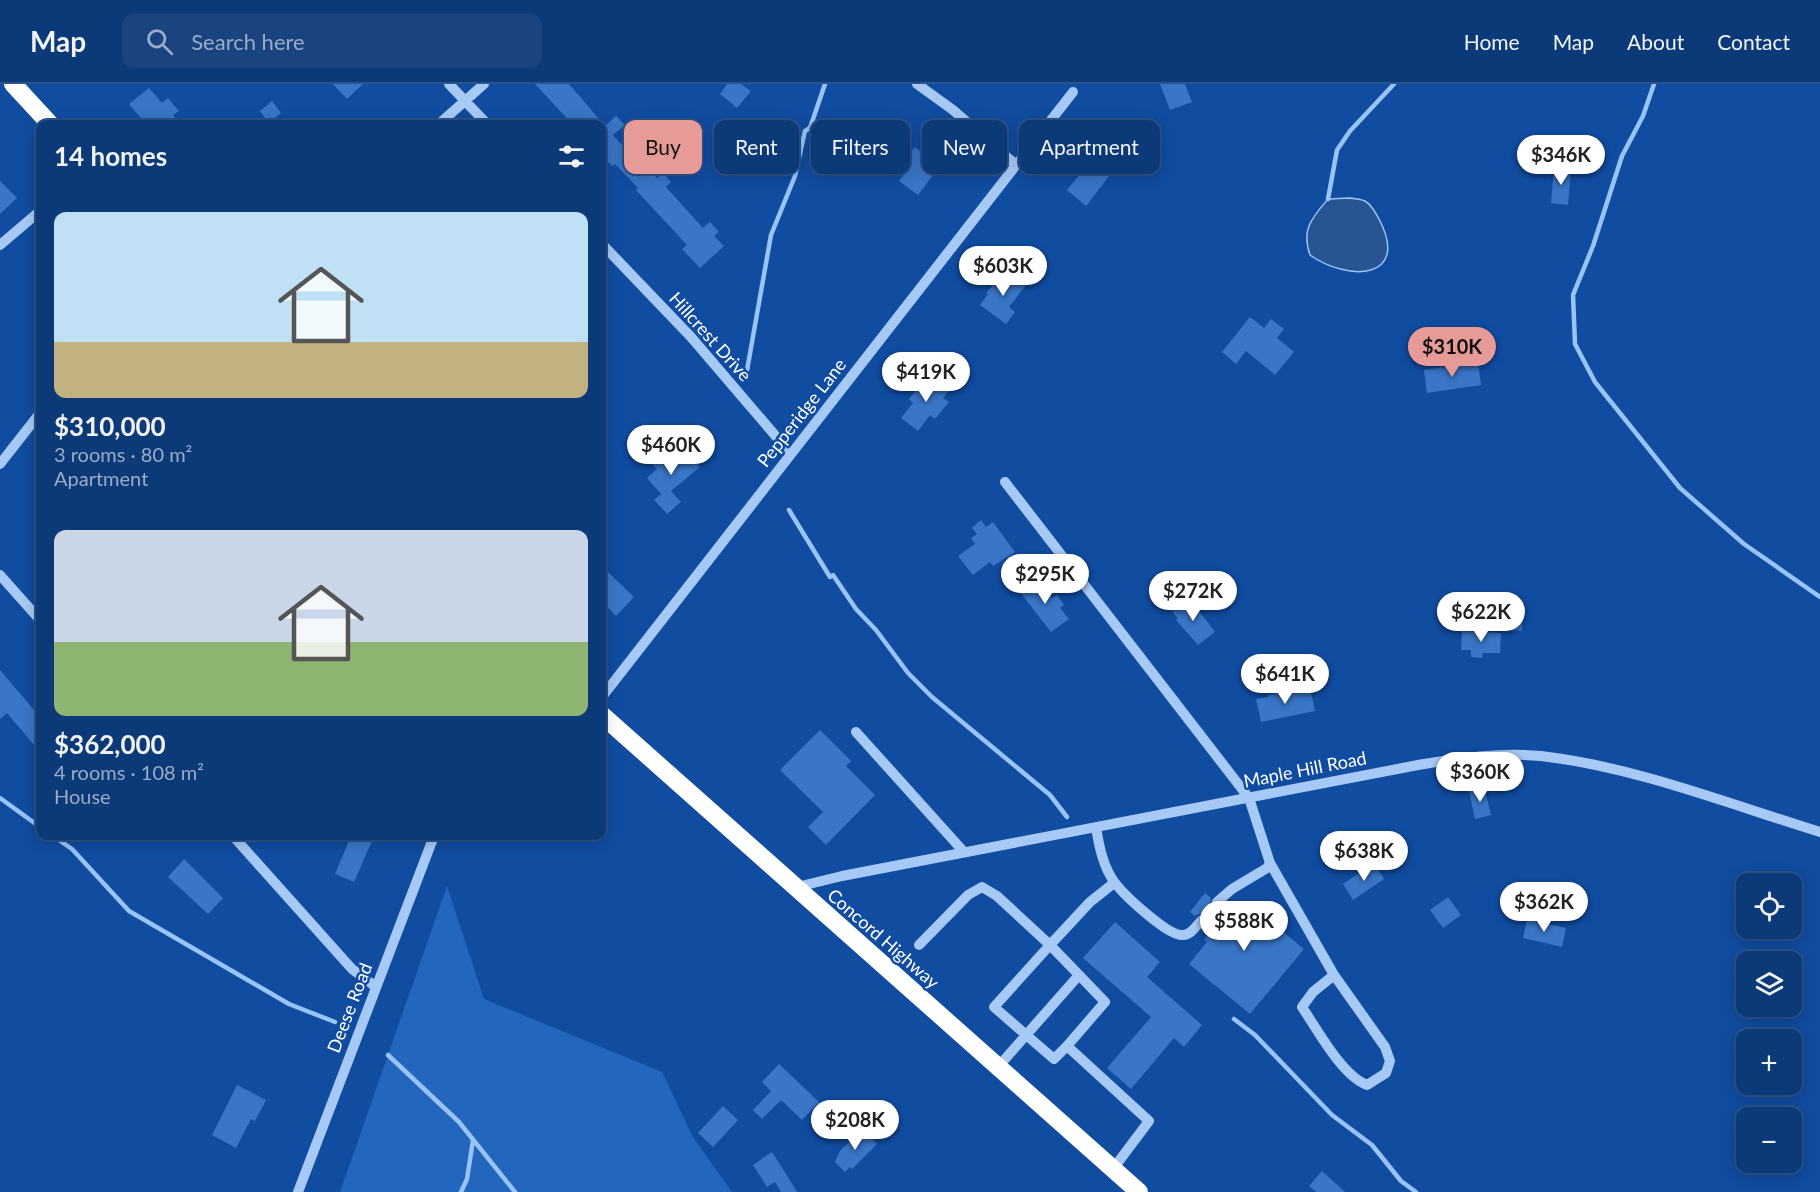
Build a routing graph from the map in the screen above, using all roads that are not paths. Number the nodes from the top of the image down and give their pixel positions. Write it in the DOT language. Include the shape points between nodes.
graph roads {
  1 [pos="14,84"];
  2 [pos="449,84"];
  3 [pos="484,84"];
  4 [pos="917,84"];
  5 [pos="1072,92"];
  6 [pos="465,101"];
  7 [pos="46,120"];
  8 [pos="444,120"];
  9 [pos="483,120"];
  10 [pos="1016,165"];
  11 [pos="36,214"];
  12 [pos="0,245"];
  13 [pos="606,248"];
  14 [pos="36,418"];
  15 [pos="791,454"];
  16 [pos="0,464"];
  17 [pos="1005,482"];
  18 [pos="0,574"];
  19 [pos="36,615"];
  20 [pos="606,693"];
  21 [pos="606,720"];
  22 [pos="856,732"];
  23 [pos="1249,798"];
  24 [pos="1096,827"];
  25 [pos="1820,832"];
  26 [pos="237,840"];
  27 [pos="432,840"];
  28 [pos="964,852"];
  29 [pos="1270,862"];
  30 [pos="1114,883"];
  31 [pos="793,888"];
  32 [pos="1217,902"];
  33 [pos="1201,921"];
  34 [pos="919,945"];
  35 [pos="1050,945"];
  36 [pos="1079,975"];
  37 [pos="1334,975"];
  38 [pos="376,987"];
  39 [pos="1026,1035"];
  40 [pos="1067,1046"];
  41 [pos="998,1067"];
  42 [pos="1113,1169"];
  43 [pos="298,1192"];
  44 [pos="1139,1192"];
  1 -- 7 [label="highway"];
  2 -- 6 [label="street"];
  3 -- 6 [label="street"];
  4 -- 10 [label="street"];
  5 -- 10 [label="street, Pepperidge Lane"];
  6 -- 8 [label="street"];
  6 -- 9 [label="street"];
  10 -- 15 [label="street, Pepperidge Lane"];
  11 -- 12 [label="street"];
  13 -- 15 [label="street, Hillcrest Drive" via="691,337"];
  14 -- 16 [label="street"];
  15 -- 20 [label="street, Pepperidge Lane"];
  17 -- 23 [label="street"];
  18 -- 19 [label="street"];
  21 -- 31 [label="highway, Concord Highway"];
  22 -- 28 [label="street"];
  23 -- 24 [label="street, Maple Hill Road"];
  23 -- 25 [label="street, Maple Hill Road" via="1447,760 1540,756 1624,773"];
  23 -- 29 [label="street"];
  24 -- 28 [label="street, Maple Hill Road"];
  24 -- 30 [label="street" via="1100,853"];
  26 -- 38 [label="street" via="352,969"];
  27 -- 38 [label="street, Deese Road"];
  28 -- 31 [label="street, Maple Hill Road"];
  29 -- 32 [label="street"];
  29 -- 37 [label="street"];
  30 -- 33 [label="street" via="1171,933 1185,936"];
  30 -- 35 [label="street" via="1090,902"];
  31 -- 41 [label="highway, Concord Highway"];
  34 -- 35 [label="street" via="968,895 982,886"];
  35 -- 36 [label="street"];
  35 -- 39 [label="street" via="994,1007"];
  36 -- 39 [label="street"];
  36 -- 40 [label="street" via="1105,1002"];
  37 -- 37 [label="street" via="1390,1061 1386,1072 1367,1085 1357,1081 1302,1007 1312,992"];
  38 -- 43 [label="street, Deese Road"];
  39 -- 40 [label="street" via="1054,1059"];
  39 -- 41 [label="street"];
  40 -- 42 [label="street" via="1149,1121"];
  41 -- 42 [label="highway, Concord Highway"];
  42 -- 44 [label="highway, Concord Highway"];
}
